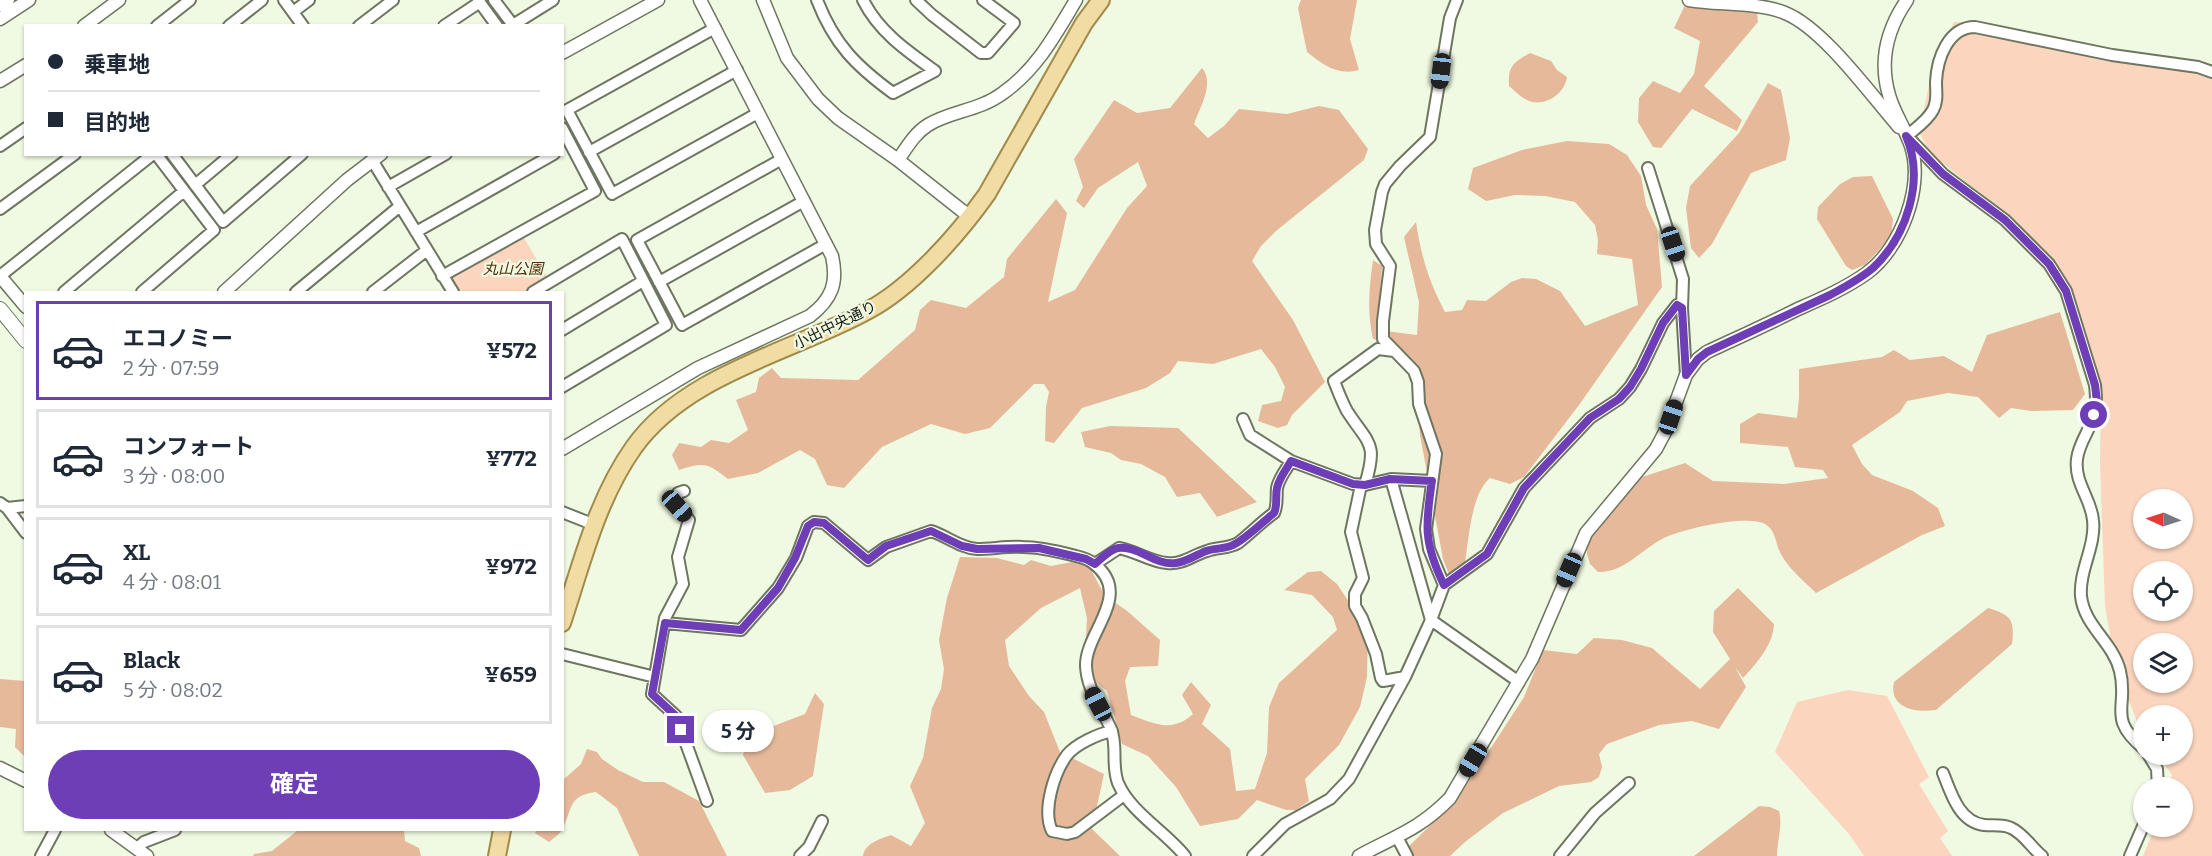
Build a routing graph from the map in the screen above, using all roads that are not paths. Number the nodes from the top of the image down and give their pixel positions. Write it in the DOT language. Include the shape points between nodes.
graph roads {
  1 [pos="8,0"];
  2 [pos="29,0"];
  3 [pos="119,0"];
  4 [pos="190,0"];
  5 [pos="262,0"];
  6 [pos="284,0"];
  7 [pos="309,0"];
  8 [pos="393,0"];
  9 [pos="494,0"];
  10 [pos="553,0"];
  11 [pos="658,0"];
  12 [pos="700,0"];
  13 [pos="763,0"];
  14 [pos="817,0"];
  15 [pos="863,0"];
  16 [pos="916,0"];
  17 [pos="983,0"];
  18 [pos="1076,0"];
  19 [pos="1101,0"];
  20 [pos="1457,0"];
  21 [pos="1689,0"];
  22 [pos="1906,0"];
  23 [pos="479,1"];
  24 [pos="0,5"];
  25 [pos="293,12"];
  26 [pos="0,19"];
  27 [pos="87,24"];
  28 [pos="160,24"];
  29 [pos="232,24"];
  30 [pos="302,24"];
  31 [pos="362,24"];
  32 [pos="447,24"];
  33 [pos="496,24"];
  34 [pos="512,24"];
  35 [pos="515,24"];
  36 [pos="715,28"];
  37 [pos="564,52"];
  38 [pos="24,66"];
  39 [pos="737,70"];
  40 [pos="2212,72"];
  41 [pos="0,81"];
  42 [pos="758,113"];
  43 [pos="24,129"];
  44 [pos="1906,136"];
  45 [pos="0,146"];
  46 [pos="567,147"];
  47 [pos="589,152"];
  48 [pos="72,156"];
  49 [pos="152,156"];
  50 [pos="157,156"];
  51 [pos="174,156"];
  52 [pos="230,156"];
  53 [pos="300,156"];
  54 [pos="442,156"];
  55 [pos="550,156"];
  56 [pos="376,157"];
  57 [pos="782,159"];
  58 [pos="898,160"];
  59 [pos="1648,168"];
  60 [pos="195,184"];
  61 [pos="388,186"];
  62 [pos="184,191"];
  63 [pos="804,201"];
  64 [pos="400,206"];
  65 [pos="0,209"];
  66 [pos="970,217"];
  67 [pos="416,232"];
  68 [pos="826,244"];
  69 [pos="427,250"];
  70 [pos="0,276"];
  71 [pos="442,276"];
  72 [pos="644,281"];
  73 [pos="659,282"];
  74 [pos="65,291"];
  75 [pos="143,291"];
  76 [pos="225,291"];
  77 [pos="297,291"];
  78 [pos="374,291"];
  79 [pos="452,291"];
  80 [pos="535,291"];
  81 [pos="24,305"];
  82 [pos="1682,308"];
  83 [pos="0,309"];
  84 [pos="564,329"];
  85 [pos="24,339"];
  86 [pos="1394,351"];
  87 [pos="1686,375"];
  88 [pos="564,386"];
  89 [pos="1244,419"];
  90 [pos="564,448"];
  91 [pos="1291,461"];
  92 [pos="1390,479"];
  93 [pos="1432,481"];
  94 [pos="1363,485"];
  95 [pos="684,491"];
  96 [pos="3,505"];
  97 [pos="24,506"];
  98 [pos="564,513"];
  99 [pos="595,525"];
  100 [pos="24,531"];
  101 [pos="1095,564"];
  102 [pos="1444,585"];
  103 [pos="564,617"];
  104 [pos="1431,620"];
  105 [pos="665,623"];
  106 [pos="564,654"];
  107 [pos="655,677"];
  108 [pos="1405,677"];
  109 [pos="1519,682"];
  110 [pos="1112,732"];
  111 [pos="2133,740"];
  112 [pos="0,768"];
  113 [pos="1943,773"];
  114 [pos="24,780"];
  115 [pos="1629,783"];
  116 [pos="1124,795"];
  117 [pos="707,801"];
  118 [pos="822,822"];
  119 [pos="54,831"];
  120 [pos="112,831"];
  121 [pos="172,831"];
  122 [pos="502,831"];
  123 [pos="1397,837"];
  124 [pos="2139,837"];
  125 [pos="137,851"];
  126 [pos="40,856"];
  127 [pos="497,856"];
  128 [pos="800,856"];
  129 [pos="1185,856"];
  130 [pos="1253,856"];
  131 [pos="1359,856"];
  132 [pos="1407,856"];
  133 [pos="1560,856"];
  134 [pos="2042,856"];
  135 [pos="2130,856"];
  1 -- 24 [label="street"];
  2 -- 26 [label="street"];
  3 -- 27 [label="street"];
  4 -- 28 [label="street"];
  5 -- 29 [label="street"];
  6 -- 25 [label="street"];
  7 -- 25 [label="street"];
  8 -- 31 [label="street"];
  9 -- 34 [label="street"];
  10 -- 35 [label="street"];
  11 -- 37 [label="street"];
  12 -- 36 [label="street"];
  13 -- 58 [label="street" via="787,58 818,99"];
  14 -- 15 [label="street" via="848,56 893,93 935,71 899,46 869,13"];
  16 -- 17 [label="street" via="981,53 988,53 1014,23"];
  18 -- 58 [label="street" via="1045,52 1019,81 989,102 927,125"];
  19 -- 66 [label="main road, 小出中央通り"];
  20 -- 86 [label="street" via="1450,18 1430,137 1385,184 1374,230 1376,244 1390,266 1383,339"];
  21 -- 44 [label="street" via="1768,8 1797,18 1832,50"];
  22 -- 44 [label="street" via="1891,30 1884,60 1889,96"];
  23 -- 32 [label="street"];
  23 -- 33 [label="street"];
  25 -- 30 [label="street"];
  36 -- 39 [label="street"];
  36 -- 47 [label="street" via="567,110"];
  38 -- 41 [label="street"];
  39 -- 42 [label="street"];
  39 -- 47 [label="street"];
  40 -- 44 [label="street" via="1964,27 1956,32 1941,55 1932,112"];
  42 -- 47 [label="street" via="612,194"];
  42 -- 57 [label="street"];
  43 -- 45 [label="street"];
  44 -- 87 [label="street" via="1913,157 1910,206 1894,242 1875,266 1830,295 1707,352"];
  44 -- 111 [label="street" via="1943,174 2005,220 2049,264 2066,291 2097,402 2077,460 2079,483 2093,516 2094,529 2081,580 2081,596 2089,621 2112,649 2117,662 2121,674 2120,716"];
  46 -- 71 [label="street" via="596,191"];
  48 -- 65 [label="street"];
  49 -- 70 [label="street"];
  50 -- 62 [label="street"];
  51 -- 60 [label="street"];
  52 -- 60 [label="street"];
  53 -- 60 [label="street" via="224,222"];
  54 -- 61 [label="street"];
  55 -- 67 [label="street"];
  56 -- 61 [label="street"];
  56 -- 76 [label="street"];
  57 -- 63 [label="street"];
  57 -- 73 [label="street" via="637,240"];
  58 -- 66 [label="street"];
  59 -- 82 [label="street" via="1680,263"];
  61 -- 64 [label="street"];
  62 -- 74 [label="street"];
  62 -- 75 [label="street" via="214,231"];
  63 -- 68 [label="street"];
  63 -- 73 [label="street"];
  64 -- 67 [label="street"];
  64 -- 77 [label="street"];
  66 -- 99 [label="main road, 小出中央通り" via="892,296 868,311 706,386 655,423 634,446 615,477"];
  67 -- 69 [label="street"];
  68 -- 73 [label="street" via="682,325"];
  68 -- 90 [label="street" via="834,282 822,307 698,368"];
  69 -- 71 [label="street"];
  69 -- 78 [label="street"];
  70 -- 81 [label="street"];
  71 -- 79 [label="street"];
  72 -- 80 [label="street" via="622,240"];
  72 -- 84 [label="street"];
  72 -- 88 [label="street" via="666,325"];
  82 -- 87 [label="street"];
  82 -- 102 [label="street" via="1677,305 1663,323 1630,387 1590,418 1524,488 1487,554"];
  83 -- 85 [label="main road"];
  86 -- 93 [label="street" via="1414,371 1418,382 1419,404 1436,454"];
  86 -- 94 [label="street" via="1378,349 1334,381 1347,411 1368,440 1370,468"];
  87 -- 109 [label="street" via="1656,449 1586,532"];
  89 -- 91 [label="street" via="1250,435"];
  91 -- 94 [label="street"];
  91 -- 101 [label="street" via="1277,488 1274,513 1237,544 1208,550 1174,564 1119,548"];
  92 -- 93 [label="street"];
  92 -- 94 [label="street"];
  92 -- 104 [label="street"];
  93 -- 102 [label="street" via="1426,529 1429,549"];
  94 -- 108 [label="street" via="1351,532 1363,578 1355,594 1355,606 1383,681"];
  95 -- 105 [label="street" via="678,493 675,503 689,520 678,557 683,584"];
  96 -- 97 [label="street"];
  96 -- 100 [label="street"];
  98 -- 99 [label="street"];
  99 -- 103 [label="main road, 小出中央通り"];
  101 -- 105 [label="street" via="1039,548 962,546 931,531 886,546 868,560 824,523 814,522 808,526 778,588 741,630"];
  101 -- 110 [label="street" via="1104,574 1110,592 1089,651 1086,677"];
  102 -- 104 [label="street"];
  104 -- 108 [label="street"];
  104 -- 109 [label="street"];
  105 -- 107 [label="street"];
  106 -- 107 [label="street"];
  107 -- 117 [label="street" via="652,694 676,716"];
  108 -- 130 [label="street" via="1340,790 1285,824"];
  109 -- 123 [label="street" via="1450,798 1433,816"];
  110 -- 116 [label="street" via="1115,770"];
  110 -- 116 [label="street" via="1068,754 1053,787 1050,826 1060,834 1075,832"];
  112 -- 114 [label="street"];
  113 -- 134 [label="street" via="1965,816 1981,825 2014,829"];
  115 -- 133 [label="street" via="1595,813"];
  116 -- 129 [label="street"];
  118 -- 128 [label="street"];
  119 -- 126 [label="street"];
  120 -- 125 [label="street"];
  121 -- 125 [label="street" via="144,842"];
  122 -- 127 [label="main road"];
  123 -- 131 [label="street"];
  123 -- 132 [label="street"];
  124 -- 135 [label="street"];
}
